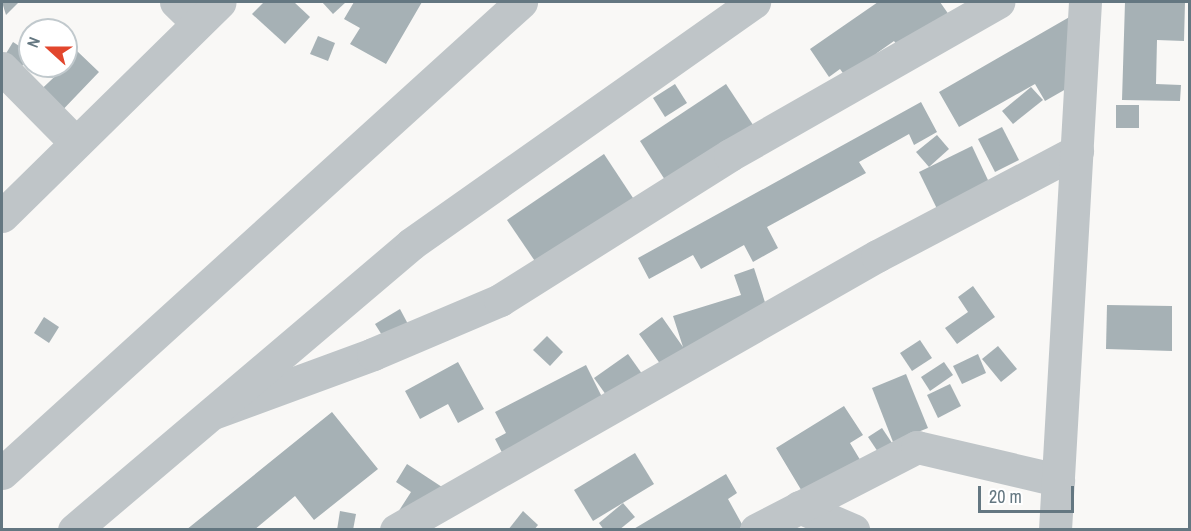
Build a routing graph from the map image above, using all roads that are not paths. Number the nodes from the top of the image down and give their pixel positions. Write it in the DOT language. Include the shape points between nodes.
graph roads {
  1 [pos="521,2"];
  2 [pos="754,2"];
  3 [pos="998,2"];
  4 [pos="1085,2"];
  5 [pos="198,9"];
  6 [pos="2,68"];
  7 [pos="76,143"];
  8 [pos="1077,151"];
  9 [pos="2,216"];
  10 [pos="205,416"];
  11 [pos="2,473"];
  12 [pos="1058,480"];
  13 [pos="799,507"];
  14 [pos="84,526"];
  15 [pos="396,530"];
  16 [pos="756,530"];
  17 [pos="853,530"];
  18 [pos="1055,530"];
  1 -- 11 [label="street"];
  2 -- 10 [label="street" via="411,244"];
  3 -- 10 [label="street" via="730,156 500,300 374,354"];
  4 -- 8 [label="street"];
  5 -- 7 [label="street"];
  6 -- 7 [label="street"];
  7 -- 9 [label="street"];
  8 -- 12 [label="street"];
  8 -- 15 [label="street" via="877,256"];
  10 -- 14 [label="street"];
  12 -- 13 [label="street" via="916,447"];
  12 -- 18 [label="street"];
  13 -- 16 [label="street"];
  13 -- 17 [label="street"];
}
